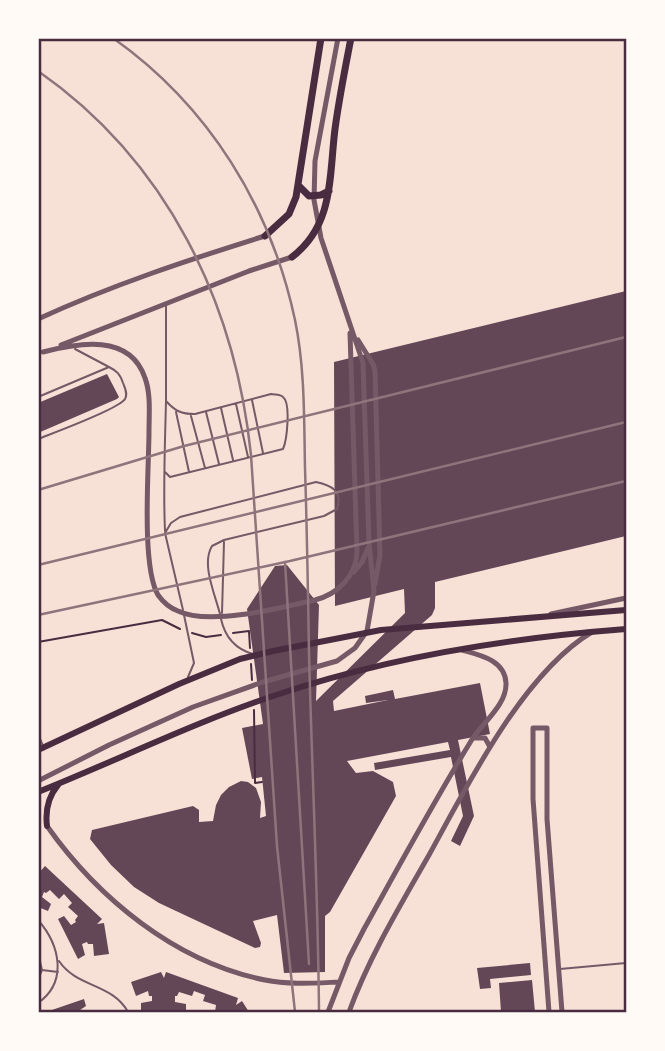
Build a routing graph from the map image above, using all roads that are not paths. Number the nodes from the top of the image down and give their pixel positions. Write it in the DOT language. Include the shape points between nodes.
graph roads {
  1 [pos="321,38"];
  2 [pos="338,38"];
  3 [pos="351,38"];
  4 [pos="299,185"];
  5 [pos="329,191"];
  6 [pos="265,236"];
  7 [pos="292,257"];
  8 [pos="166,304"];
  9 [pos="347,316"];
  10 [pos="38,319"];
  11 [pos="354,335"];
  12 [pos="69,345"];
  13 [pos="41,353"];
  14 [pos="109,368"];
  15 [pos="38,397"];
  16 [pos="252,399"];
  17 [pos="166,401"];
  18 [pos="236,404"];
  19 [pos="221,407"];
  20 [pos="176,411"];
  21 [pos="206,411"];
  22 [pos="191,414"];
  23 [pos="38,439"];
  24 [pos="263,454"];
  25 [pos="248,458"];
  26 [pos="233,461"];
  27 [pos="219,465"];
  28 [pos="205,469"];
  29 [pos="165,472"];
  30 [pos="189,473"];
  31 [pos="165,533"];
  32 [pos="224,540"];
  33 [pos="369,543"];
  34 [pos="349,577"];
  35 [pos="374,591"];
  36 [pos="626,598"];
  37 [pos="626,610"];
  38 [pos="535,617"];
  39 [pos="222,625"];
  40 [pos="626,629"];
  41 [pos="593,632"];
  42 [pos="462,650"];
  43 [pos="273,651"];
  44 [pos="179,684"];
  45 [pos="38,734"];
  46 [pos="473,738"];
  47 [pos="490,747"];
  48 [pos="41,749"];
  49 [pos="38,781"];
  50 [pos="60,783"];
  51 [pos="38,792"];
  52 [pos="38,820"];
  53 [pos="47,826"];
  54 [pos="38,920"];
  55 [pos="38,953"];
  56 [pos="59,961"];
  57 [pos="626,963"];
  58 [pos="42,970"];
  59 [pos="559,970"];
  60 [pos="59,972"];
  61 [pos="38,980"];
  62 [pos="339,982"];
  63 [pos="38,1003"];
  64 [pos="128,1013"];
  65 [pos="328,1013"];
  66 [pos="349,1013"];
  67 [pos="549,1013"];
  68 [pos="562,1013"];
  1 -- 4 [label="main road"];
  2 -- 9 [label="street" via="315,161 314,200 321,238"];
  3 -- 5 [label="main road"];
  4 -- 5 [label="main road" via="309,196"];
  4 -- 6 [label="main road" via="289,214"];
  5 -- 7 [label="main road" via="314,236"];
  6 -- 10 [label="street" via="181,261"];
  7 -- 8 [label="street"];
  8 -- 13 [label="street"];
  8 -- 17 [label="lane"];
  9 -- 11 [label="street"];
  9 -- 34 [label="street" via="357,552"];
  11 -- 33 [label="street" via="364,372"];
  11 -- 35 [label="street" via="374,371 380,555"];
  12 -- 13 [label="street"];
  12 -- 14 [label="lane"];
  12 -- 34 [label="street" via="109,345 140,367 148,392 149,557 155,587 164,602 188,615 227,616 320,598"];
  14 -- 15 [label="lane"];
  14 -- 23 [label="lane" via="118,372 125,400"];
  16 -- 18 [label="lane"];
  16 -- 24 [label="lane"];
  16 -- 24 [label="lane" via="280,395 287,405 287,442 283,449"];
  17 -- 20 [label="lane"];
  17 -- 29 [label="lane"];
  18 -- 19 [label="lane"];
  18 -- 25 [label="lane"];
  19 -- 21 [label="lane"];
  19 -- 26 [label="lane"];
  20 -- 22 [label="lane"];
  20 -- 30 [label="lane"];
  21 -- 22 [label="lane"];
  21 -- 27 [label="lane"];
  22 -- 28 [label="lane"];
  24 -- 25 [label="lane"];
  25 -- 26 [label="lane"];
  26 -- 27 [label="lane"];
  27 -- 28 [label="lane"];
  28 -- 30 [label="lane"];
  29 -- 30 [label="lane" via="170,477"];
  29 -- 31 [label="lane"];
  31 -- 32 [label="lane" via="180,517 316,482 339,495 337,509 324,516"];
  31 -- 44 [label="lane" via="192,652 191,672"];
  32 -- 39 [label="lane"];
  32 -- 39 [label="lane" via="212,545 207,558"];
  33 -- 34 [label="street" via="362,562"];
  33 -- 35 [label="street"];
  35 -- 49 [label="street" via="367,631 355,648 337,661 228,694"];
  36 -- 38 [label="street"];
  37 -- 38 [label="main road"];
  38 -- 43 [label="main road" via="381,629"];
  39 -- 43 [label="lane" via="243,651"];
  40 -- 41 [label="main road"];
  41 -- 42 [label="main road"];
  41 -- 47 [label="street" via="556,661"];
  42 -- 46 [label="street" via="484,656 498,665 506,678 503,698"];
  42 -- 50 [label="main road" via="326,679 234,710"];
  43 -- 44 [label="main road"];
  44 -- 48 [label="main road"];
  45 -- 48 [label="lane"];
  46 -- 47 [label="street" via="485,738"];
  46 -- 62 [label="street" via="364,929"];
  47 -- 66 [label="street" via="381,940"];
  50 -- 51 [label="main road"];
  50 -- 53 [label="main road" via="49,800"];
  52 -- 53 [label="main road"];
  53 -- 62 [label="street" via="101,890 141,923 186,950 265,980"];
  54 -- 56 [label="lane"];
  55 -- 58 [label="lane"];
  56 -- 60 [label="lane"];
  56 -- 64 [label="lane" via="79,980 109,992"];
  57 -- 59 [label="lane"];
  58 -- 60 [label="lane"];
  58 -- 61 [label="lane"];
  59 -- 67 [label="street" via="547,819 547,728 533,728 534,809"];
  59 -- 68 [label="street"];
  60 -- 63 [label="lane" via="49,994"];
  62 -- 65 [label="street"];
}
